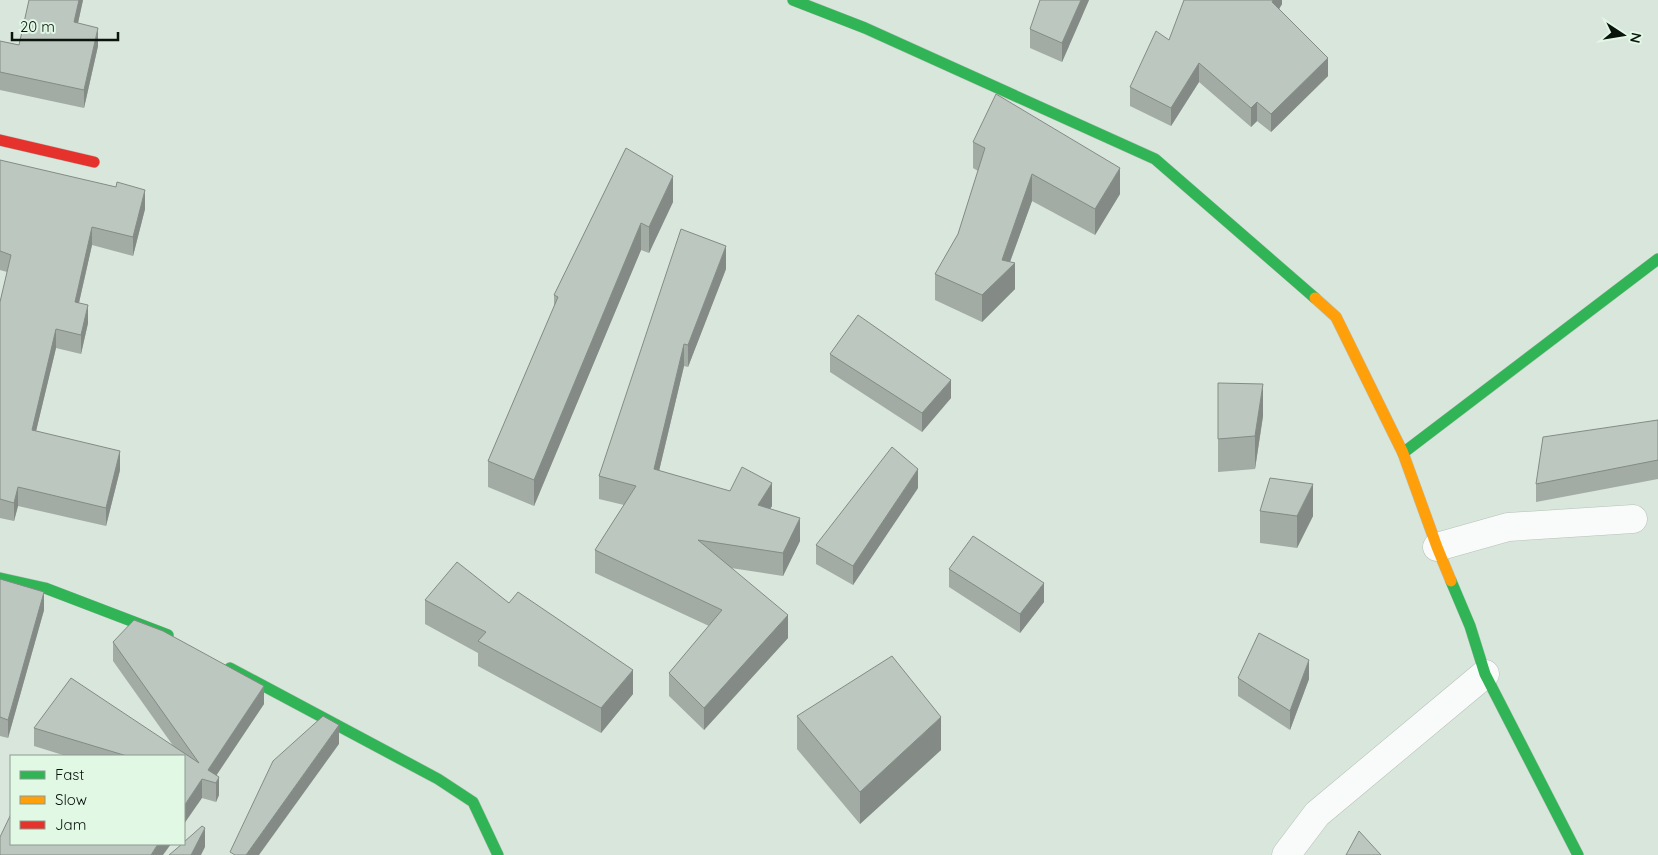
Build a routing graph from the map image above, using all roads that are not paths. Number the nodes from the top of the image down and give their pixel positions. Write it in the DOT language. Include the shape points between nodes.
graph roads {
  1 [pos="793,0"];
  2 [pos="0,140"];
  3 [pos="94,162"];
  4 [pos="1658,259"];
  5 [pos="1403,453"];
  6 [pos="1632,519"];
  7 [pos="1437,547"];
  8 [pos="0,578"];
  9 [pos="178,640"];
  10 [pos="221,663"];
  11 [pos="1485,674"];
  12 [pos="498,855"];
  13 [pos="1286,855"];
  14 [pos="1578,855"];
  1 -- 5 [label="street" via="865,28 1155,159 1336,317"];
  2 -- 3 [label="street"];
  4 -- 5 [label="street"];
  5 -- 7 [label="street"];
  6 -- 7 [label="street" via="1508,527"];
  7 -- 11 [label="street" via="1470,626"];
  8 -- 9 [label="street" via="45,588"];
  10 -- 12 [label="street" via="438,779 473,802"];
  11 -- 13 [label="street" via="1317,814"];
  11 -- 14 [label="street"];
}
